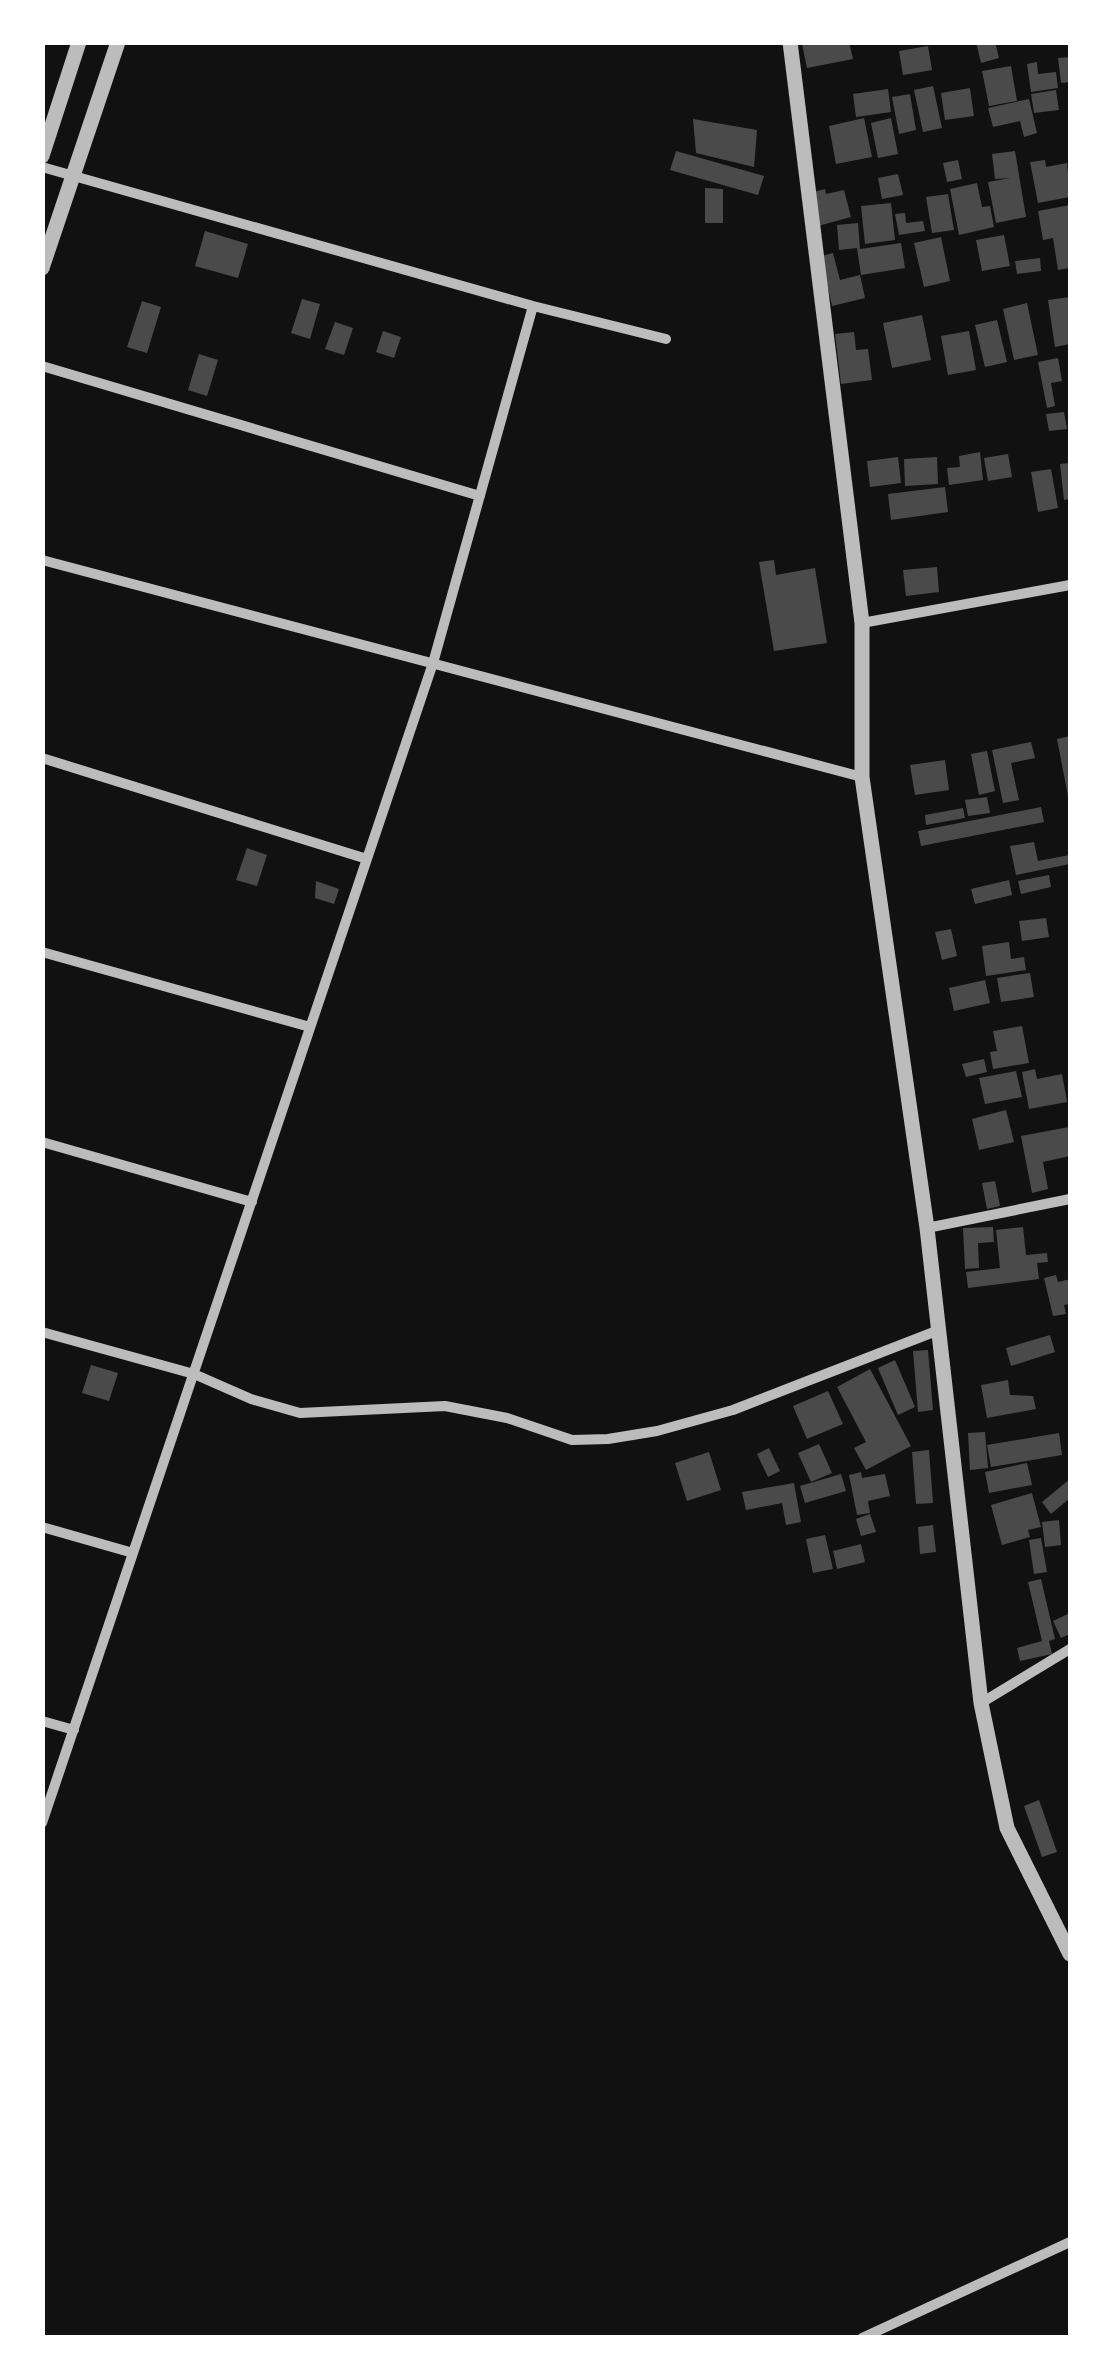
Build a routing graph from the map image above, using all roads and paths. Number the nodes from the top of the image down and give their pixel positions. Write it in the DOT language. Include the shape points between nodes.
graph roads {
  1 [pos="79,42"];
  2 [pos="118,42"];
  3 [pos="790,42"];
  4 [pos="42,156"];
  5 [pos="42,167"];
  6 [pos="72,178"];
  7 [pos="42,268"];
  8 [pos="534,306"];
  9 [pos="666,339"];
  10 [pos="42,366"];
  11 [pos="480,496"];
  12 [pos="42,560"];
  13 [pos="1070,585"];
  14 [pos="862,623"];
  15 [pos="433,664"];
  16 [pos="42,758"];
  17 [pos="862,777"];
  18 [pos="367,860"];
  19 [pos="42,952"];
  20 [pos="310,1028"];
  21 [pos="42,1142"];
  22 [pos="1070,1199"];
  23 [pos="252,1202"];
  24 [pos="927,1228"];
  25 [pos="939,1330"];
  26 [pos="42,1332"];
  27 [pos="194,1374"];
  28 [pos="42,1527"];
  29 [pos="134,1553"];
  30 [pos="1070,1649"];
  31 [pos="982,1703"];
  32 [pos="42,1720"];
  33 [pos="74,1730"];
  34 [pos="42,1823"];
  35 [pos="1070,1954"];
  36 [pos="1070,2242"];
  37 [pos="862,2338"];
  1 -- 4 [label="street"];
  2 -- 6 [label="street"];
  3 -- 14 [label="street"];
  5 -- 6 [label="street"];
  6 -- 7 [label="street"];
  6 -- 8 [label="street"];
  8 -- 9 [label="street"];
  8 -- 11 [label="street"];
  10 -- 11 [label="street"];
  11 -- 15 [label="street"];
  12 -- 15 [label="street"];
  13 -- 14 [label="street"];
  14 -- 17 [label="street"];
  15 -- 17 [label="street"];
  15 -- 18 [label="street"];
  16 -- 18 [label="street"];
  17 -- 24 [label="street"];
  18 -- 20 [label="street"];
  19 -- 20 [label="street"];
  20 -- 23 [label="street"];
  21 -- 23 [label="street"];
  22 -- 24 [label="street"];
  23 -- 27 [label="street"];
  24 -- 25 [label="street"];
  25 -- 27 [label="street" via="733,1410 608,1439 572,1440 445,1406 300,1413"];
  25 -- 31 [label="street"];
  26 -- 27 [label="street"];
  27 -- 29 [label="street"];
  28 -- 29 [label="street"];
  29 -- 33 [label="street"];
  30 -- 31 [label="street"];
  31 -- 35 [label="street" via="1008,1828"];
  32 -- 33 [label="street"];
  33 -- 34 [label="street"];
  36 -- 37 [label="street"];
}
